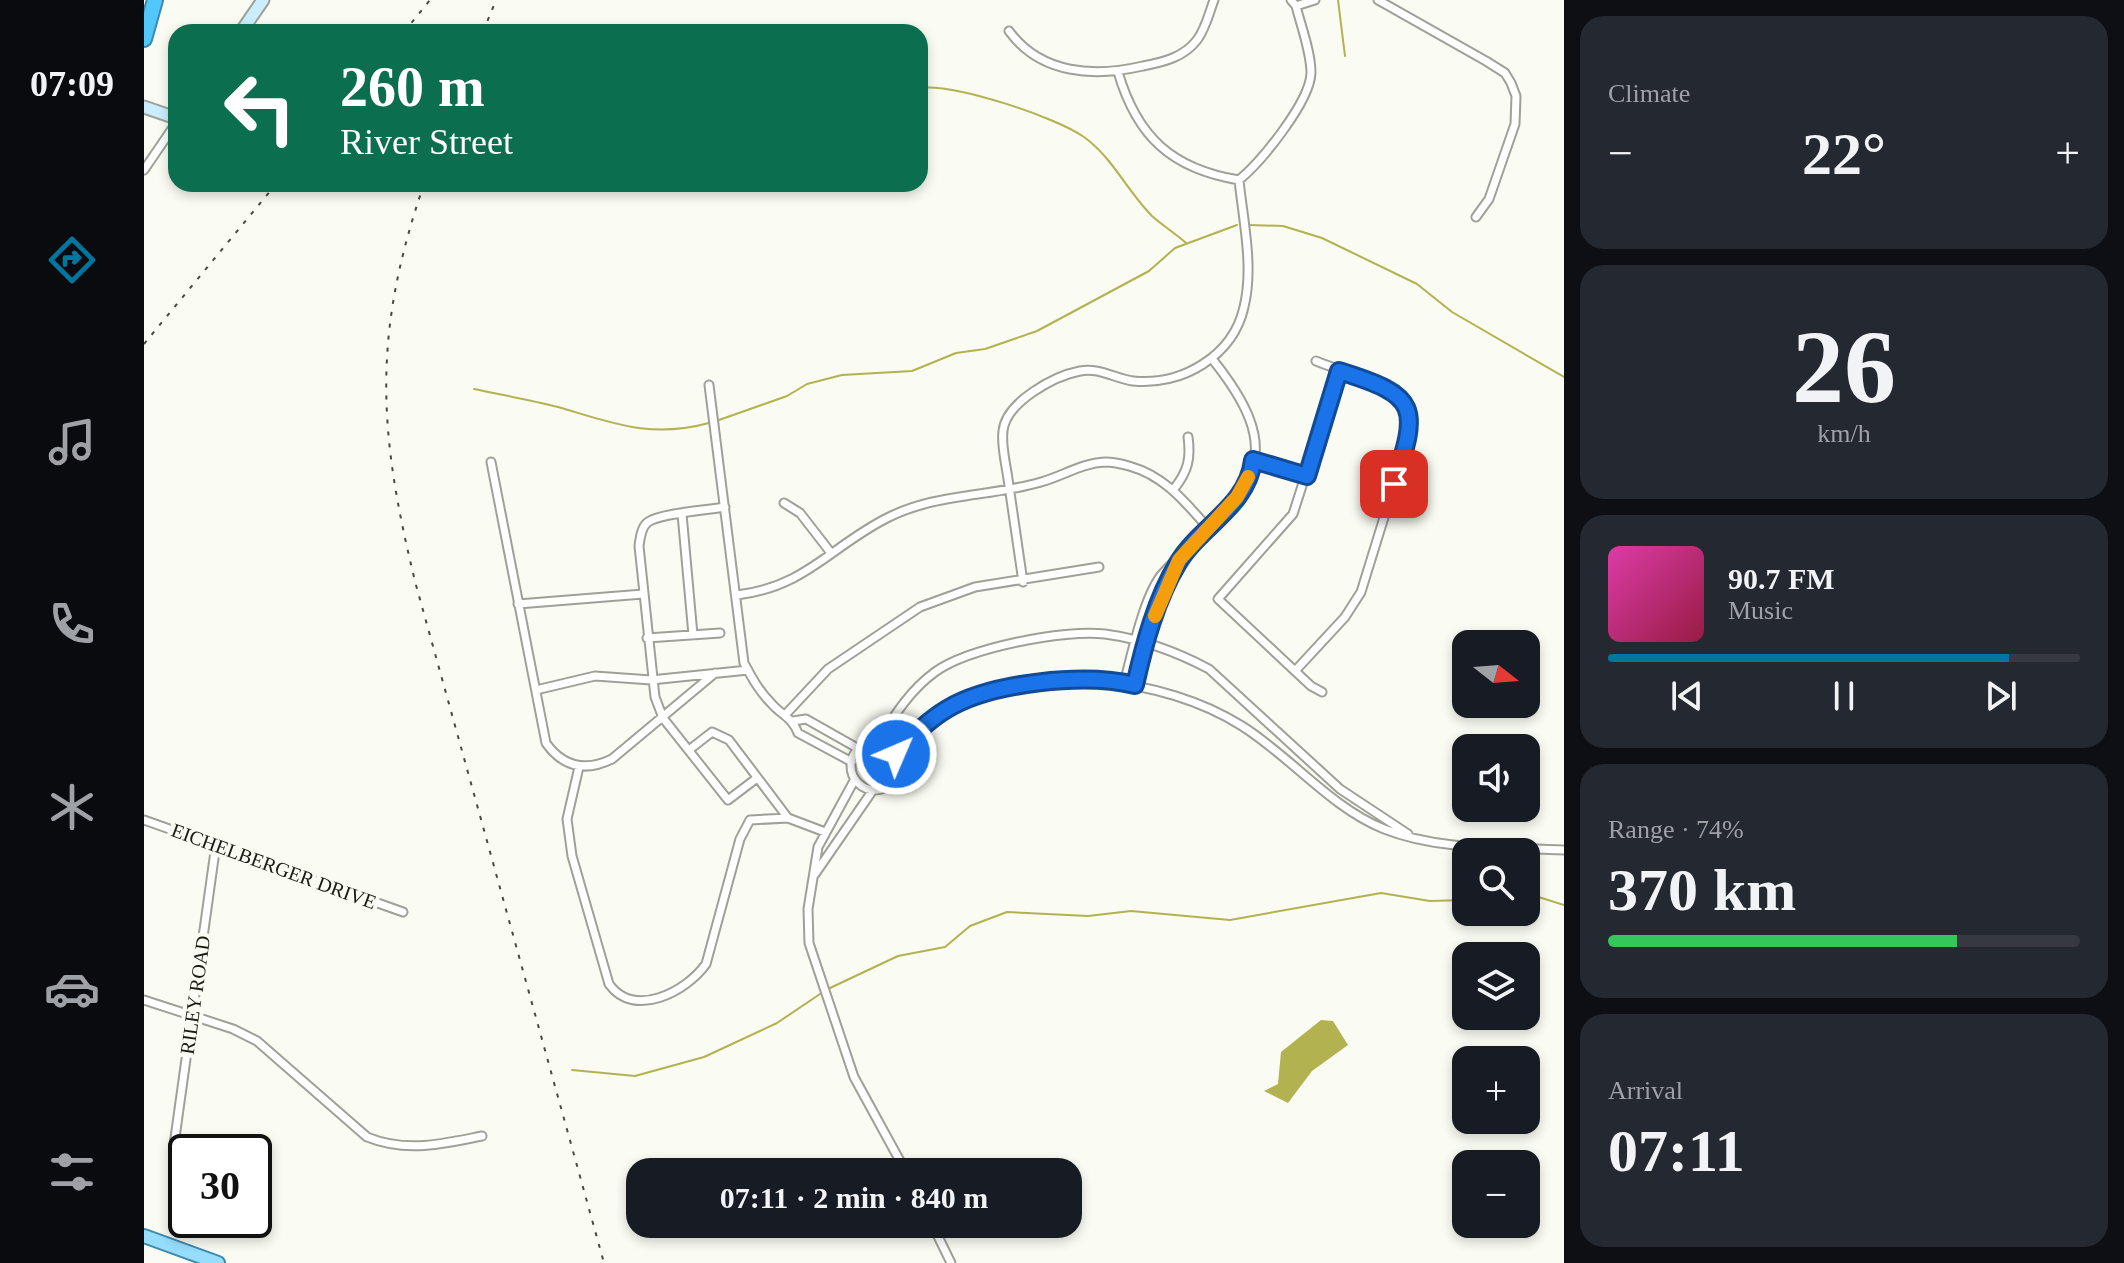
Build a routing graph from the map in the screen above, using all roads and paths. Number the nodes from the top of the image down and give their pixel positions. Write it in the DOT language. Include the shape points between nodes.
graph roads {
  1 [pos="155,0"];
  2 [pos="263,0"];
  3 [pos="1214,0"];
  4 [pos="1315,0"];
  5 [pos="1378,0"];
  6 [pos="1293,3"];
  7 [pos="246,24"];
  8 [pos="1009,31"];
  9 [pos="144,39"];
  10 [pos="1118,72"];
  11 [pos="144,107"];
  12 [pos="168,118"];
  13 [pos="168,133"];
  14 [pos="144,170"];
  15 [pos="1239,180"];
  16 [pos="1476,217"];
  17 [pos="1213,360"];
  18 [pos="1316,361"];
  19 [pos="1339,371"];
  20 [pos="709,385"];
  21 [pos="1188,437"];
  22 [pos="1253,460"];
  23 [pos="491,462"];
  24 [pos="1307,476"];
  25 [pos="1009,488"];
  26 [pos="1174,489"];
  27 [pos="784,503"];
  28 [pos="725,507"];
  29 [pos="682,514"];
  30 [pos="1209,529"];
  31 [pos="831,553"];
  32 [pos="1179,560"];
  33 [pos="1099,567"];
  34 [pos="1023,582"];
  35 [pos="643,594"];
  36 [pos="737,595"];
  37 [pos="518,604"];
  38 [pos="720,633"];
  39 [pos="693,635"];
  40 [pos="647,638"];
  41 [pos="1137,641"];
  42 [pos="1146,644"];
  43 [pos="748,670"];
  44 [pos="1295,671"];
  45 [pos="715,673"];
  46 [pos="651,680"];
  47 [pos="1124,683"];
  48 [pos="1135,685"];
  49 [pos="536,690"];
  50 [pos="1322,692"];
  51 [pos="785,715"];
  52 [pos="663,718"];
  53 [pos="793,721"];
  54 [pos="877,743"];
  55 [pos="859,749"];
  56 [pos="689,750"];
  57 [pos="896,754"];
  58 [pos="852,762"];
  59 [pos="579,767"];
  60 [pos="757,778"];
  61 [pos="855,779"];
  62 [pos="873,790"];
  63 [pos="788,818"];
  64 [pos="144,820"];
  65 [pos="825,832"];
  66 [pos="1410,835"];
  67 [pos="216,844"];
  68 [pos="1564,850"];
  69 [pos="814,875"];
  70 [pos="403,912"];
  71 [pos="144,1000"];
  72 [pos="193,1016"];
  73 [pos="176,1134"];
  74 [pos="482,1136"];
  75 [pos="898,1158"];
  76 [pos="144,1236"];
  77 [pos="939,1238"];
  78 [pos="218,1263"];
  79 [pos="951,1263"];
  1 -- 9 [label="highway"];
  2 -- 7 [label="street"];
  3 -- 10 [label="street" via="1204,29 1188,49 1174,58"];
  4 -- 6 [label="street"];
  5 -- 16 [label="street" via="1486,61 1511,83 1515,124 1489,199"];
  6 -- 15 [label="street" via="1311,72 1307,91 1256,167"];
  8 -- 10 [label="street" via="1018,43 1052,64 1077,73"];
  10 -- 15 [label="street" via="1147,134 1169,155 1191,169"];
  11 -- 12 [label="street"];
  13 -- 14 [label="street"];
  15 -- 17 [label="street" via="1248,280 1244,309"];
  17 -- 22 [label="street" via="1249,411 1257,435"];
  17 -- 25 [label="street" via="1158,381 1081,371 1022,398 1002,431"];
  18 -- 19 [label="street"];
  19 -- 24 [label="street"];
  19 -- 44 [label="street" via="1398,394 1409,412 1411,430 1361,592"];
  20 -- 28 [label="street"];
  21 -- 26 [label="street" via="1191,457"];
  22 -- 24 [label="street"];
  22 -- 30 [label="street" via="1237,497"];
  23 -- 37 [label="street"];
  24 -- 44 [label="street" via="1293,514 1218,599"];
  25 -- 26 [label="street" via="1107,462 1154,476"];
  25 -- 31 [label="street" via="921,503"];
  25 -- 34 [label="street"];
  26 -- 30 [label="street"];
  27 -- 31 [label="street" via="800,513"];
  28 -- 29 [label="street"];
  28 -- 36 [label="street"];
  29 -- 35 [label="street" via="648,522 642,531"];
  29 -- 39 [label="street"];
  30 -- 32 [label="street"];
  31 -- 36 [label="street" via="781,586"];
  32 -- 41 [label="street" via="1155,585"];
  32 -- 42 [label="street"];
  33 -- 34 [label="street"];
  34 -- 51 [label="street" via="975,587 920,607 828,669"];
  35 -- 37 [label="street"];
  35 -- 40 [label="street"];
  36 -- 43 [label="street"];
  37 -- 49 [label="street"];
  38 -- 39 [label="street"];
  39 -- 40 [label="street"];
  40 -- 46 [label="street"];
  41 -- 42 [label="street"];
  41 -- 47 [label="street"];
  41 -- 54 [label="street" via="1101,634 1071,636 956,659 913,690"];
  42 -- 48 [label="street"];
  42 -- 66 [label="street" via="1183,655 1217,674 1340,789"];
  43 -- 45 [label="street"];
  43 -- 51 [label="street" via="764,696"];
  44 -- 50 [label="street"];
  45 -- 46 [label="street"];
  45 -- 52 [label="street"];
  46 -- 49 [label="street" via="595,676"];
  46 -- 52 [label="street"];
  47 -- 48 [label="street"];
  47 -- 57 [label="street" via="1071,680 965,701 925,725"];
  48 -- 66 [label="street" via="1193,701 1240,724 1356,814 1385,830"];
  49 -- 59 [label="street" via="546,743 564,762"];
  51 -- 53 [label="street"];
  52 -- 56 [label="street"];
  52 -- 59 [label="street" via="612,759"];
  53 -- 55 [label="street" via="806,719"];
  53 -- 58 [label="street" via="798,733"];
  54 -- 55 [label="street"];
  54 -- 57 [label="street"];
  55 -- 58 [label="street"];
  56 -- 60 [label="street" via="712,732 720,734"];
  56 -- 60 [label="street" via="728,800"];
  57 -- 62 [label="street" via="897,777"];
  58 -- 61 [label="street"];
  59 -- 63 [label="street" via="568,802 572,856 609,984 629,1001 660,996 697,976 712,949 744,826 750,820"];
  60 -- 63 [label="street"];
  61 -- 62 [label="street"];
  61 -- 65 [label="street"];
  62 -- 69 [label="street"];
  63 -- 65 [label="street"];
  64 -- 67 [label="street, EICHELBERGER DRIVE"];
  65 -- 69 [label="street"];
  66 -- 68 [label="street" via="1448,844"];
  67 -- 70 [label="street, EICHELBERGER DRIVE"];
  67 -- 72 [label="street, RILEY ROAD"];
  69 -- 75 [label="street" via="809,943 854,1077"];
  71 -- 72 [label="street"];
  72 -- 73 [label="street, RILEY ROAD"];
  72 -- 74 [label="street" via="233,1029 277,1055 367,1137 420,1148"];
  76 -- 78 [label="main road"];
  77 -- 79 [label="street"];
}
